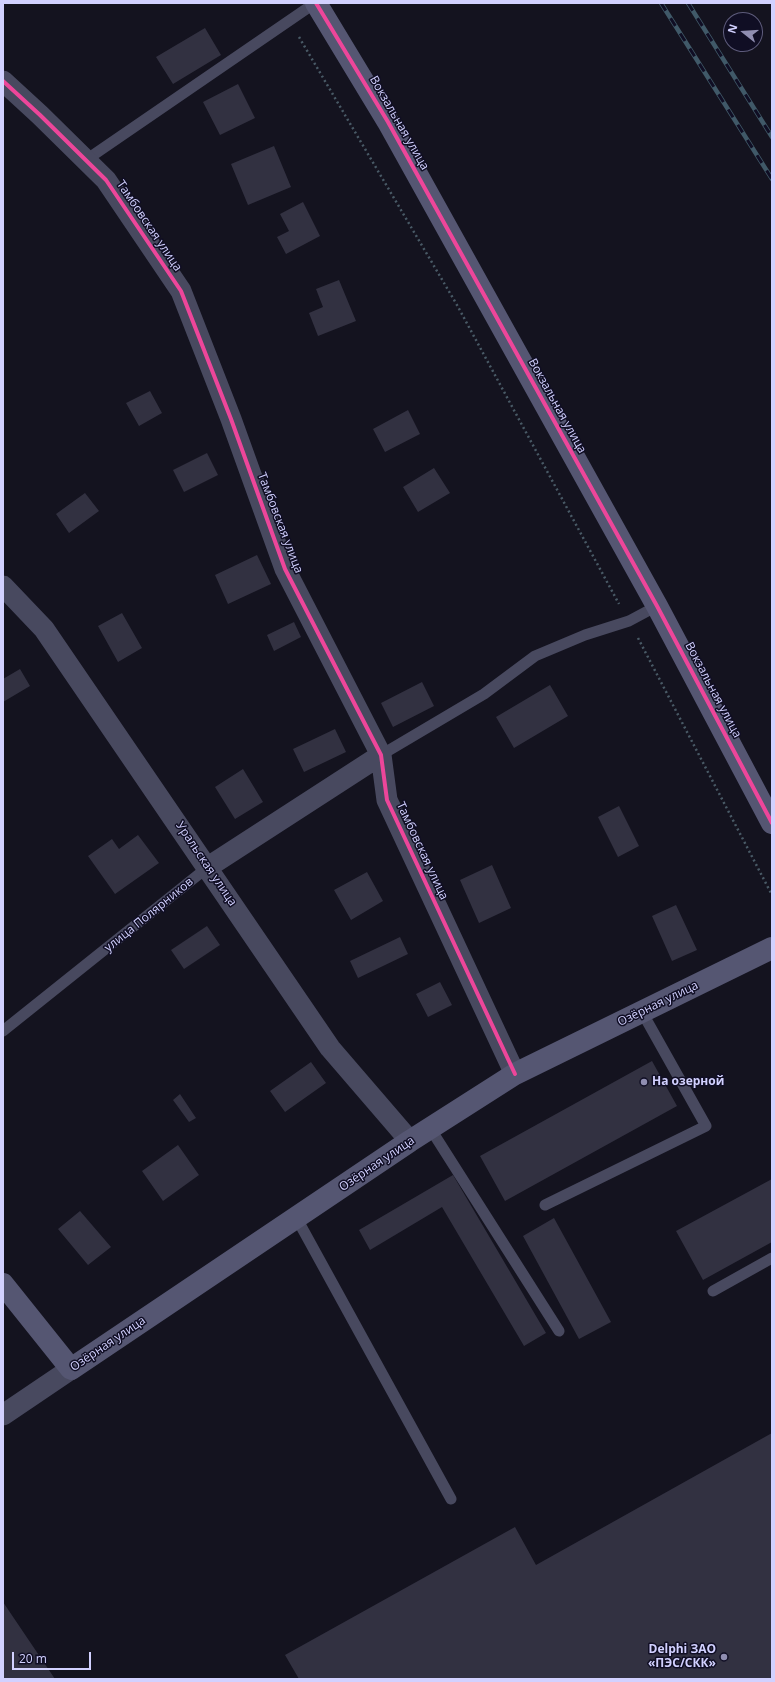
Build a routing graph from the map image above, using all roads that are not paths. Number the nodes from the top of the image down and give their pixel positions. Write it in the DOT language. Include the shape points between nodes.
graph roads {
  1 [pos="316,3"];
  2 [pos="3,81"];
  3 [pos="86,160"];
  4 [pos="3,586"];
  5 [pos="657,606"];
  6 [pos="381,755"];
  7 [pos="772,823"];
  8 [pos="208,867"];
  9 [pos="772,948"];
  10 [pos="642,1012"];
  11 [pos="3,1031"];
  12 [pos="515,1074"];
  13 [pos="430,1128"];
  14 [pos="410,1141"];
  15 [pos="545,1205"];
  16 [pos="296,1218"];
  17 [pos="772,1258"];
  18 [pos="3,1284"];
  19 [pos="713,1291"];
  20 [pos="559,1331"];
  21 [pos="71,1369"];
  22 [pos="3,1415"];
  23 [pos="451,1499"];
  1 -- 3 [label="lane"];
  1 -- 5 [label="street, Вокзальная улица" via="388,122"];
  2 -- 3 [label="street, Тамбовская улица"];
  3 -- 6 [label="street, Тамбовская улица" via="106,180 181,291 285,568"];
  4 -- 8 [label="street, Уральская улица" via="44,629"];
  5 -- 6 [label="lane" via="629,621 584,635 535,656 484,694"];
  5 -- 7 [label="street, Вокзальная улица"];
  6 -- 8 [label="street, улица Полярников"];
  6 -- 12 [label="street, Тамбовская улица" via="387,800"];
  8 -- 11 [label="lane, улица Полярников"];
  8 -- 14 [label="street, Уральская улица" via="330,1048"];
  9 -- 10 [label="street, Озёрная улица"];
  10 -- 12 [label="street, Озёрная улица"];
  10 -- 15 [label="lane" via="706,1126"];
  12 -- 13 [label="street, Озёрная улица"];
  13 -- 14 [label="street, Озёрная улица"];
  13 -- 20 [label="lane"];
  14 -- 16 [label="street, Озёрная улица"];
  16 -- 21 [label="street, Озёрная улица"];
  16 -- 23 [label="lane"];
  17 -- 19 [label="lane"];
  18 -- 21 [label="street"];
  21 -- 22 [label="street, Озёрная улица"];
}
